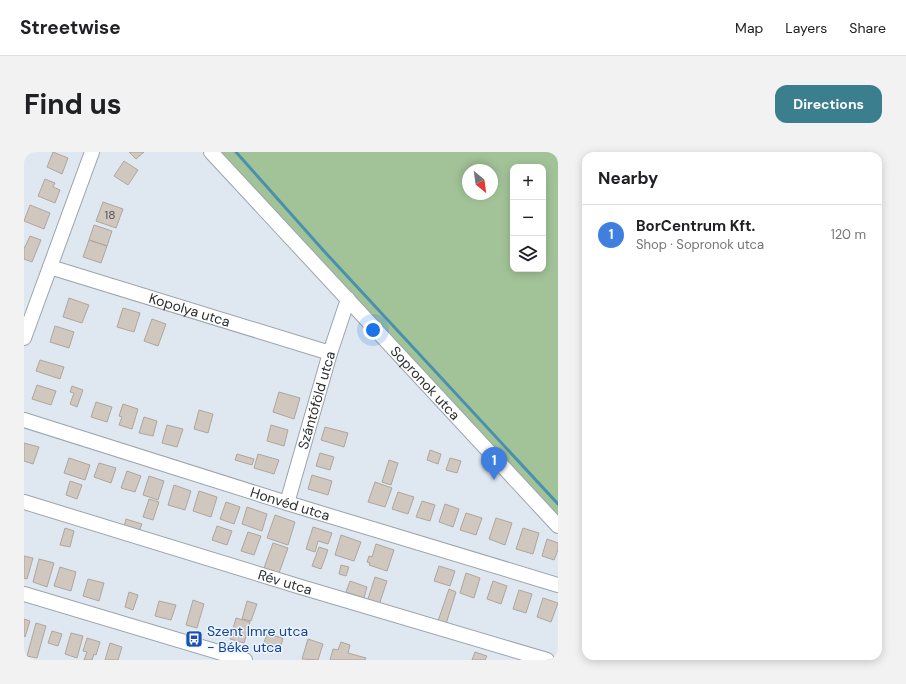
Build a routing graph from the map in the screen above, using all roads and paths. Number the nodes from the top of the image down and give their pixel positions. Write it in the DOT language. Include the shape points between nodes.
graph roads {
  1 [pos="92,152"];
  2 [pos="211,152"];
  3 [pos="50,267"];
  4 [pos="348,299"];
  5 [pos="24,338"];
  6 [pos="330,353"];
  7 [pos="24,420"];
  8 [pos="24,502"];
  9 [pos="287,503"];
  10 [pos="558,526"];
  11 [pos="558,585"];
  12 [pos="24,594"];
  13 [pos="246,660"];
  14 [pos="548,660"];
  1 -- 3 [label="street"];
  2 -- 4 [label="street, Sopronok utca"];
  3 -- 5 [label="street"];
  3 -- 6 [label="street, Kopolya utca"];
  4 -- 6 [label="street, Szántóföld utca"];
  4 -- 10 [label="street, Sopronok utca"];
  6 -- 9 [label="street, Szántóföld utca"];
  7 -- 9 [label="street, Honvéd utca"];
  8 -- 14 [label="street, Rév utca"];
  9 -- 11 [label="street, Honvéd utca"];
  12 -- 13 [label="street"];
}
